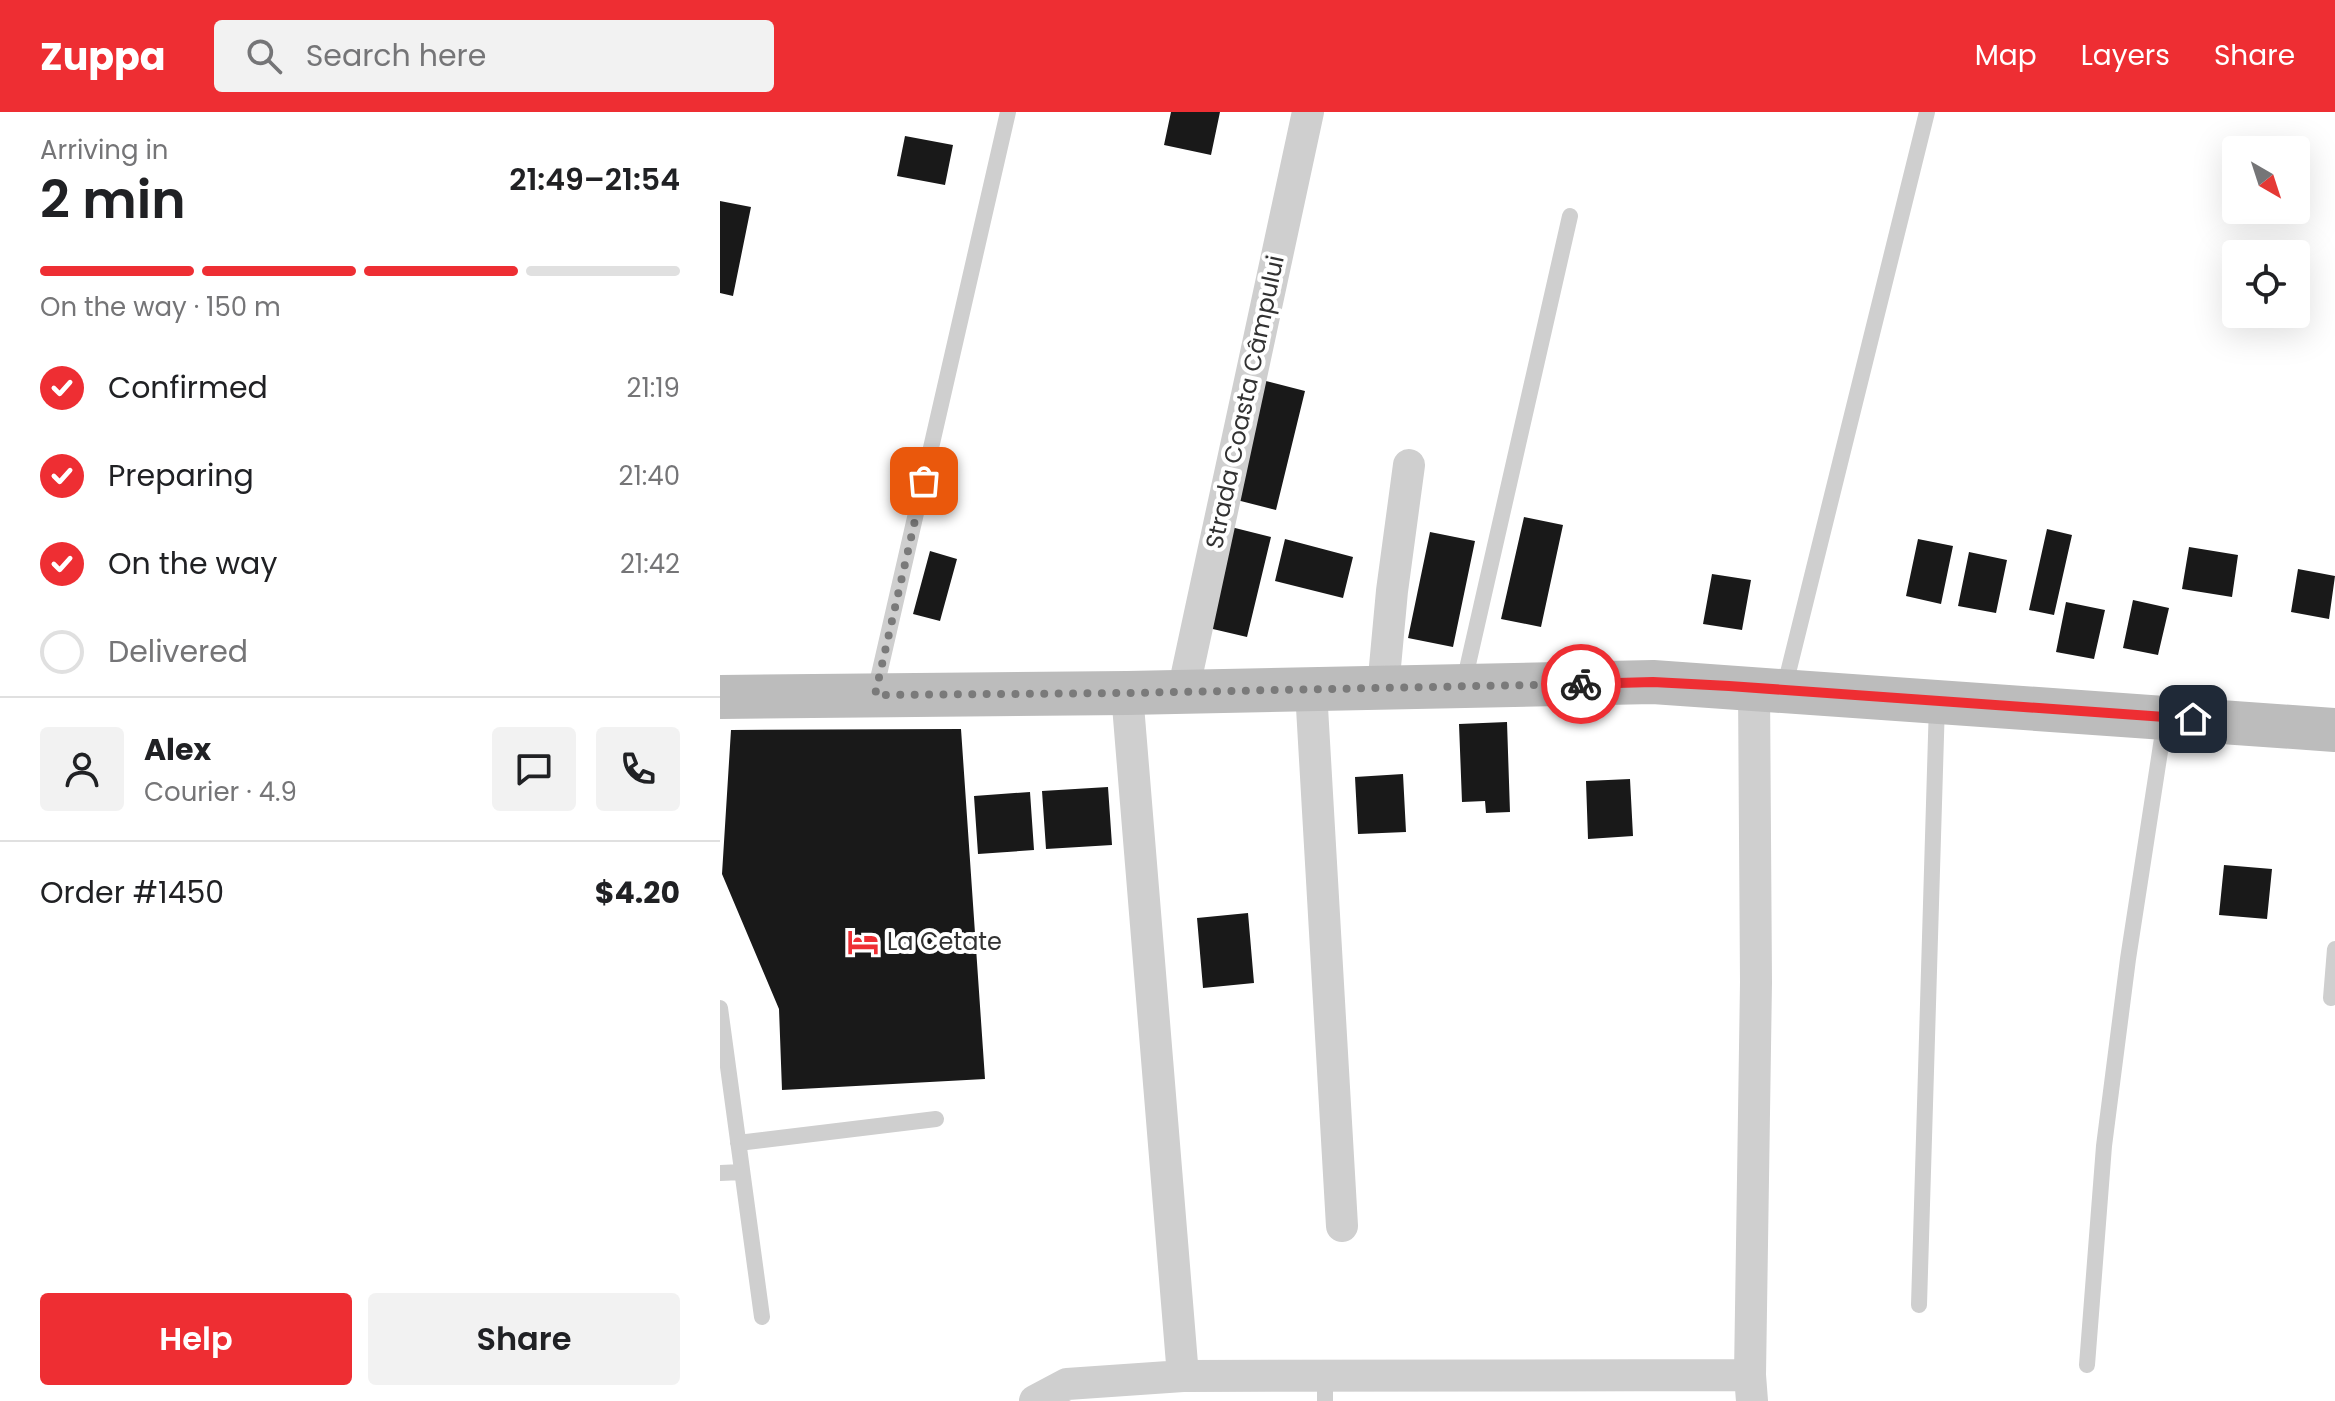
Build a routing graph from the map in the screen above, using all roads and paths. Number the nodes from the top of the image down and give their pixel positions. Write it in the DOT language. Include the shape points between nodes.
graph roads {
  1 [pos="1008,112"];
  2 [pos="1308,112"];
  3 [pos="1927,112"];
  4 [pos="1570,216"];
  5 [pos="1409,465"];
  6 [pos="1463,686"];
  7 [pos="1383,688"];
  8 [pos="1769,689"];
  9 [pos="1311,690"];
  10 [pos="1183,692"];
  11 [pos="1127,693"];
  12 [pos="875,695"];
  13 [pos="720,697"];
  14 [pos="1937,701"];
  15 [pos="2165,717"];
  16 [pos="2335,730"];
  17 [pos="2335,949"];
  18 [pos="2331,998"];
  19 [pos="720,1008"];
  20 [pos="936,1119"];
  21 [pos="738,1143"];
  22 [pos="742,1172"];
  23 [pos="720,1173"];
  24 [pos="1342,1226"];
  25 [pos="1919,1305"];
  26 [pos="762,1317"];
  27 [pos="2087,1365"];
  28 [pos="1172,1381"];
  29 [pos="1325,1388"];
  30 [pos="1751,1388"];
  31 [pos="1035,1401"];
  1 -- 12 [label="lane"];
  2 -- 10 [label="street, Strada Coasta Câmpului"];
  3 -- 8 [label="lane"];
  4 -- 6 [label="lane"];
  5 -- 7 [label="street"];
  6 -- 7 [label="street"];
  6 -- 8 [label="street" via="1653,682"];
  7 -- 9 [label="street"];
  8 -- 14 [label="street"];
  8 -- 30 [label="street" via="1756,982"];
  9 -- 10 [label="street"];
  9 -- 24 [label="street"];
  10 -- 11 [label="street"];
  11 -- 12 [label="street"];
  11 -- 28 [label="street"];
  12 -- 13 [label="street"];
  14 -- 15 [label="street"];
  14 -- 25 [label="lane"];
  15 -- 16 [label="street"];
  15 -- 27 [label="lane" via="2104,1146"];
  17 -- 18 [label="lane"];
  19 -- 21 [label="lane"];
  20 -- 21 [label="lane"];
  21 -- 22 [label="lane"];
  22 -- 23 [label="lane"];
  22 -- 26 [label="lane"];
  28 -- 29 [label="street"];
  28 -- 31 [label="street" via="1067,1384"];
  29 -- 30 [label="street"];
}
